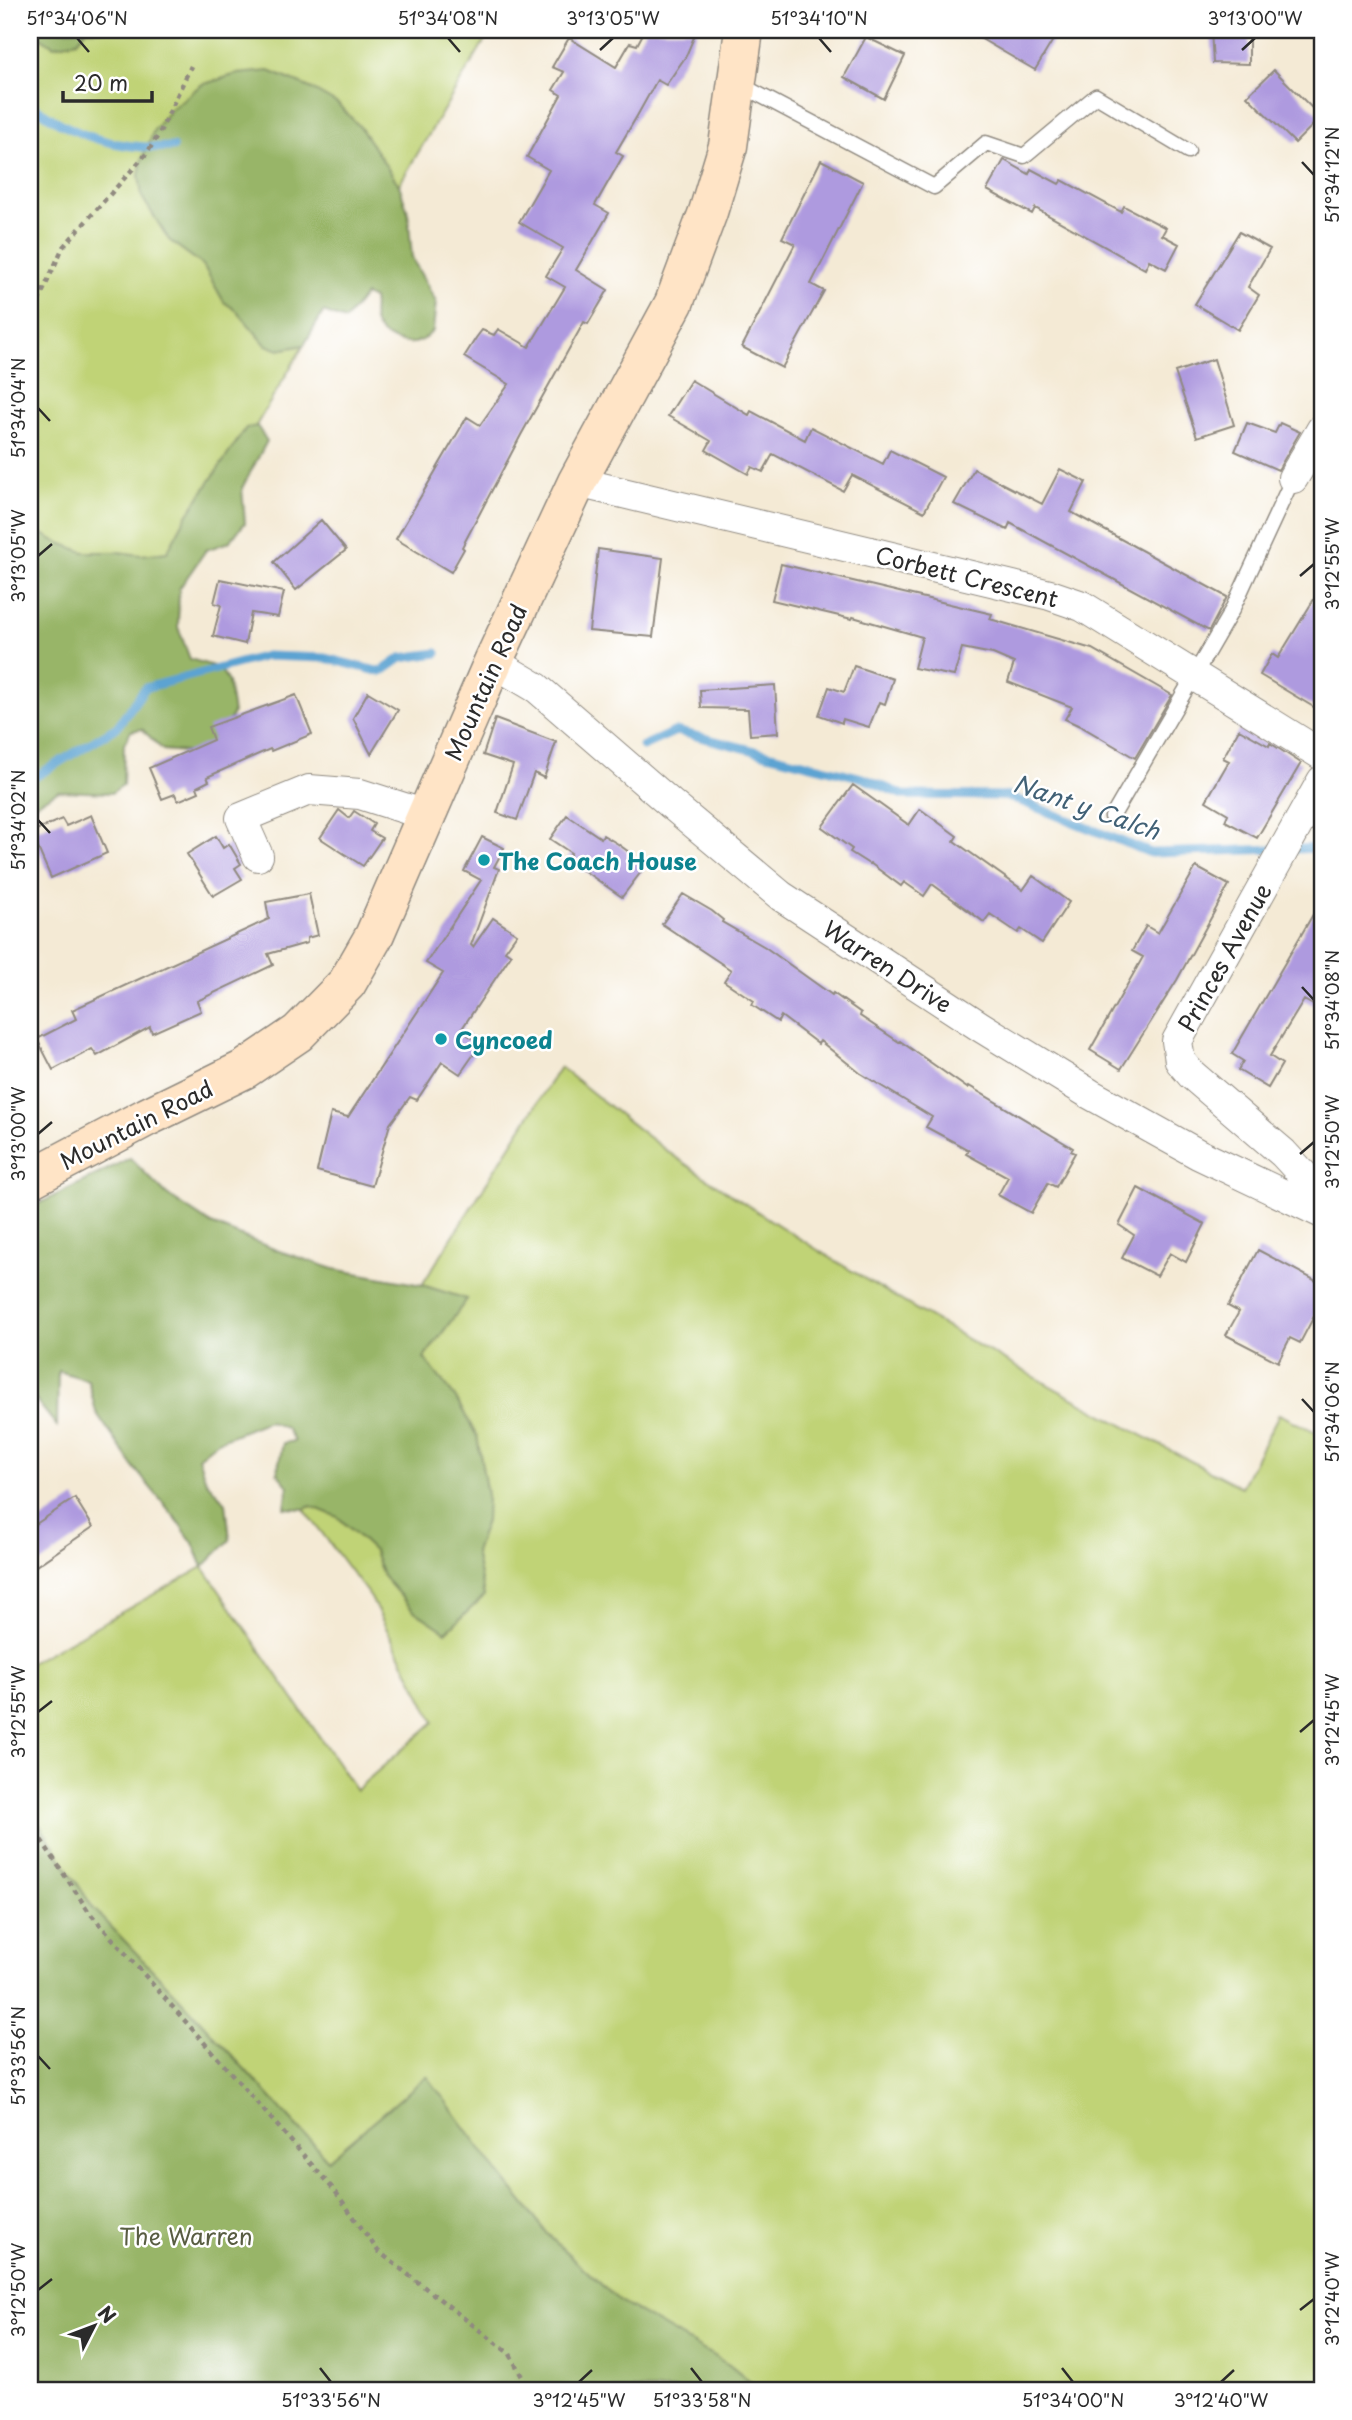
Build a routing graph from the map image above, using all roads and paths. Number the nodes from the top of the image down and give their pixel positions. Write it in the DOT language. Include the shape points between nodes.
graph roads {
  1 [pos="744,30"];
  2 [pos="191,66"];
  3 [pos="737,83"];
  4 [pos="1188,151"];
  5 [pos="30,320"];
  6 [pos="1322,429"];
  7 [pos="1293,478"];
  8 [pos="577,482"];
  9 [pos="493,662"];
  10 [pos="1195,676"];
  11 [pos="1322,755"];
  12 [pos="1322,781"];
  13 [pos="426,815"];
  14 [pos="1112,817"];
  15 [pos="258,856"];
  16 [pos="30,1179"];
  17 [pos="1320,1212"];
  18 [pos="30,1823"];
  19 [pos="530,2390"];
  1 -- 3 [label="main road, Mountain Road"];
  2 -- 5 [label="path" via="148,153 63,247"];
  3 -- 4 [label="lane" via="934,187 986,143 1024,156 1096,96"];
  3 -- 8 [label="main road, Mountain Road" via="728,146 674,303"];
  6 -- 7 [label="street"];
  7 -- 10 [label="lane" via="1232,610"];
  8 -- 9 [label="main road, Mountain Road"];
  8 -- 10 [label="street, Corbett Crescent" via="1050,595 1082,606"];
  9 -- 13 [label="main road, Mountain Road"];
  9 -- 17 [label="street, Warren Drive" via="537,688 780,896 1090,1094 1198,1154"];
  10 -- 11 [label="street, Corbett Crescent"];
  10 -- 14 [label="lane"];
  12 -- 17 [label="street, Princes Avenue" via="1177,1041 1181,1061 1191,1074 1283,1153 1320,1193"];
  13 -- 15 [label="street" via="360,794 309,790 241,818"];
  13 -- 16 [label="main road, Mountain Road" via="374,936 346,983 298,1033 245,1069"];
  18 -- 19 [label="path" via="89,1912 335,2190 378,2250 510,2354"];
}
